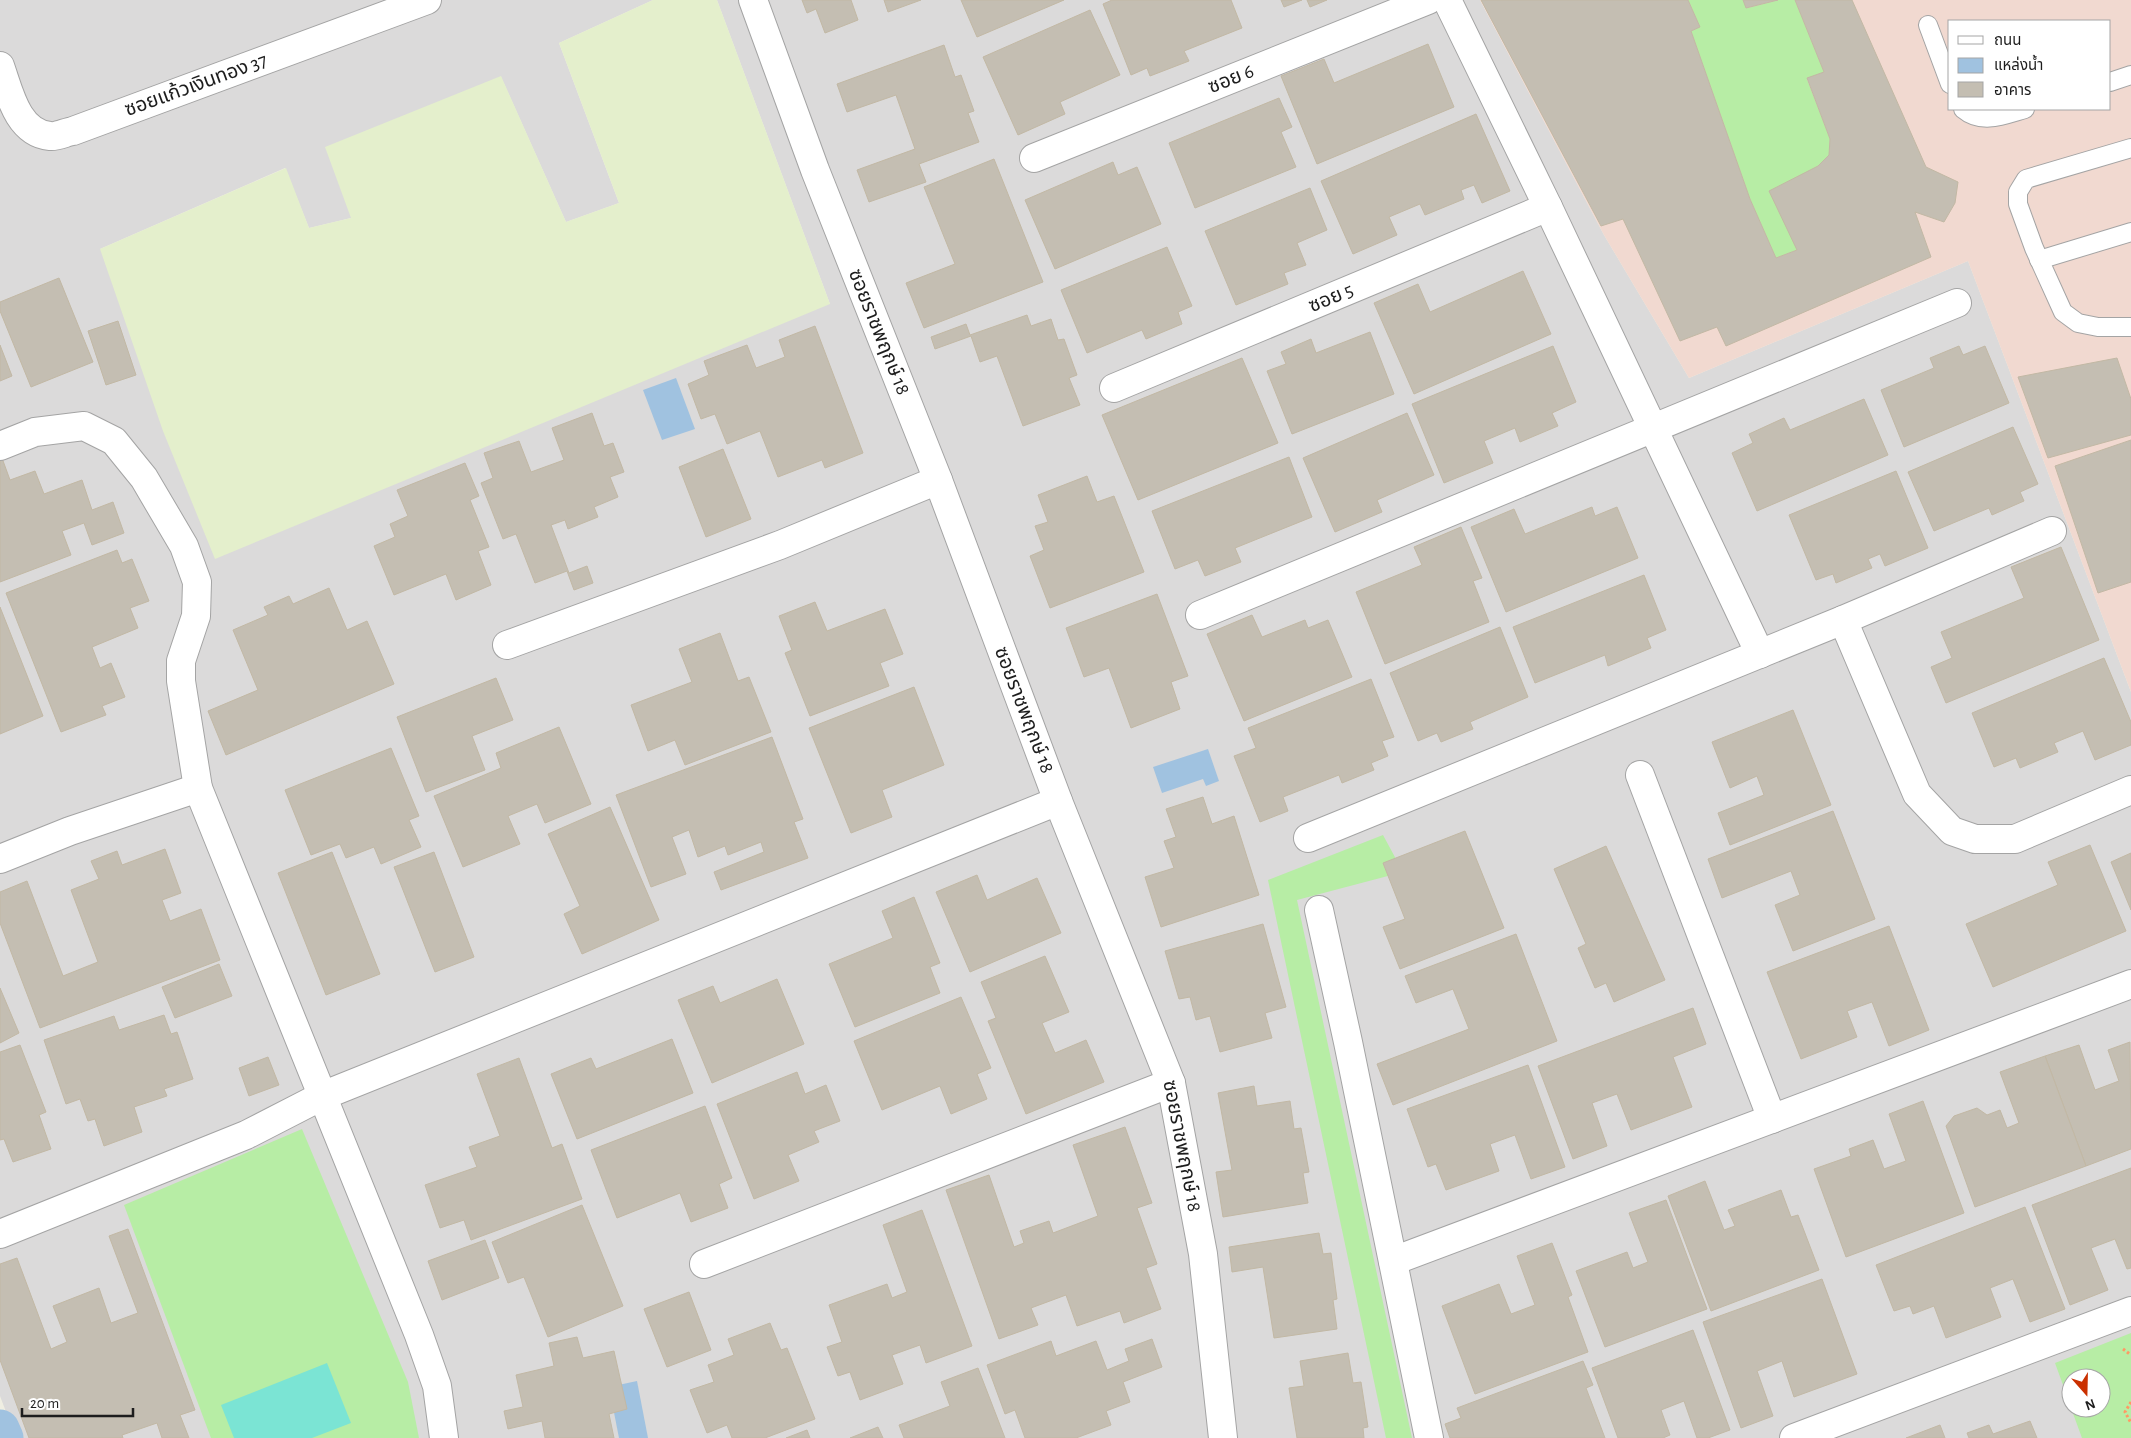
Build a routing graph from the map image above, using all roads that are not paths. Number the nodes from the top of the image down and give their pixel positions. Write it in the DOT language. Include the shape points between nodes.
graph roads {
  1 [pos="427,0"];
  2 [pos="754,0"];
  3 [pos="1428,0"];
  4 [pos="1447,0"];
  5 [pos="1928,25"];
  6 [pos="0,66"];
  7 [pos="2131,75"];
  8 [pos="1948,79"];
  9 [pos="2111,82"];
  10 [pos="1964,110"];
  11 [pos="2022,110"];
  12 [pos="2131,148"];
  13 [pos="1034,158"];
  14 [pos="1548,207"];
  15 [pos="2131,232"];
  16 [pos="2039,260"];
  17 [pos="1957,302"];
  18 [pos="2131,327"];
  19 [pos="1114,388"];
  20 [pos="1654,429"];
  21 [pos="0,446"];
  22 [pos="938,480"];
  23 [pos="2052,530"];
  24 [pos="1200,615"];
  25 [pos="1843,620"];
  26 [pos="507,645"];
  27 [pos="1760,654"];
  28 [pos="1640,775"];
  29 [pos="198,788"];
  30 [pos="2131,790"];
  31 [pos="1058,801"];
  32 [pos="1308,838"];
  33 [pos="0,859"];
  34 [pos="1319,910"];
  35 [pos="2131,984"];
  36 [pos="1171,1083"];
  37 [pos="322,1096"];
  38 [pos="1772,1119"];
  39 [pos="0,1234"];
  40 [pos="1393,1261"];
  41 [pos="704,1264"];
  42 [pos="2131,1311"];
  43 [pos="444,1438"];
  44 [pos="1224,1438"];
  45 [pos="1429,1438"];
  46 [pos="1794,1438"];
  1 -- 6 [label="street, ซอยแก้วเงินทอง 37" via="73,131 50,136 32,131 25,124 13,104"];
  2 -- 22 [label="street, ซอยราชพฤกษ์ 18" via="816,170"];
  3 -- 13 [label="street, ซอย 6"];
  4 -- 14 [label="street"];
  5 -- 8 [label="lane"];
  7 -- 9 [label="lane"];
  10 -- 11 [label="lane" via="1973,116 1994,118"];
  12 -- 16 [label="lane" via="2026,178 2018,192 2018,204"];
  14 -- 19 [label="street, ซอย 5"];
  14 -- 20 [label="street"];
  15 -- 16 [label="lane"];
  16 -- 18 [label="lane" via="2063,312 2078,323"];
  17 -- 20 [label="street"];
  20 -- 24 [label="street"];
  20 -- 27 [label="street"];
  21 -- 29 [label="street" via="35,432 84,426 114,441 144,478 184,546 197,582 196,616 181,661 181,671"];
  22 -- 26 [label="street" via="780,545"];
  22 -- 31 [label="street, ซอยราชพฤกษ์ 18"];
  23 -- 25 [label="street"];
  25 -- 27 [label="street"];
  25 -- 30 [label="street" via="1917,794 1952,831 1975,839 2015,839"];
  27 -- 32 [label="street"];
  28 -- 38 [label="street"];
  29 -- 33 [label="street" via="70,830"];
  29 -- 37 [label="street"];
  31 -- 36 [label="street, ซอยราชพฤกษ์ 18"];
  31 -- 37 [label="street"];
  34 -- 40 [label="street"];
  35 -- 38 [label="street"];
  36 -- 41 [label="street"];
  36 -- 44 [label="street, ซอยราชพฤกษ์ 18" via="1203,1254"];
  37 -- 39 [label="street" via="246,1135"];
  37 -- 43 [label="street" via="419,1335 437,1386"];
  38 -- 40 [label="street"];
  40 -- 45 [label="street"];
  42 -- 46 [label="street"];
}
